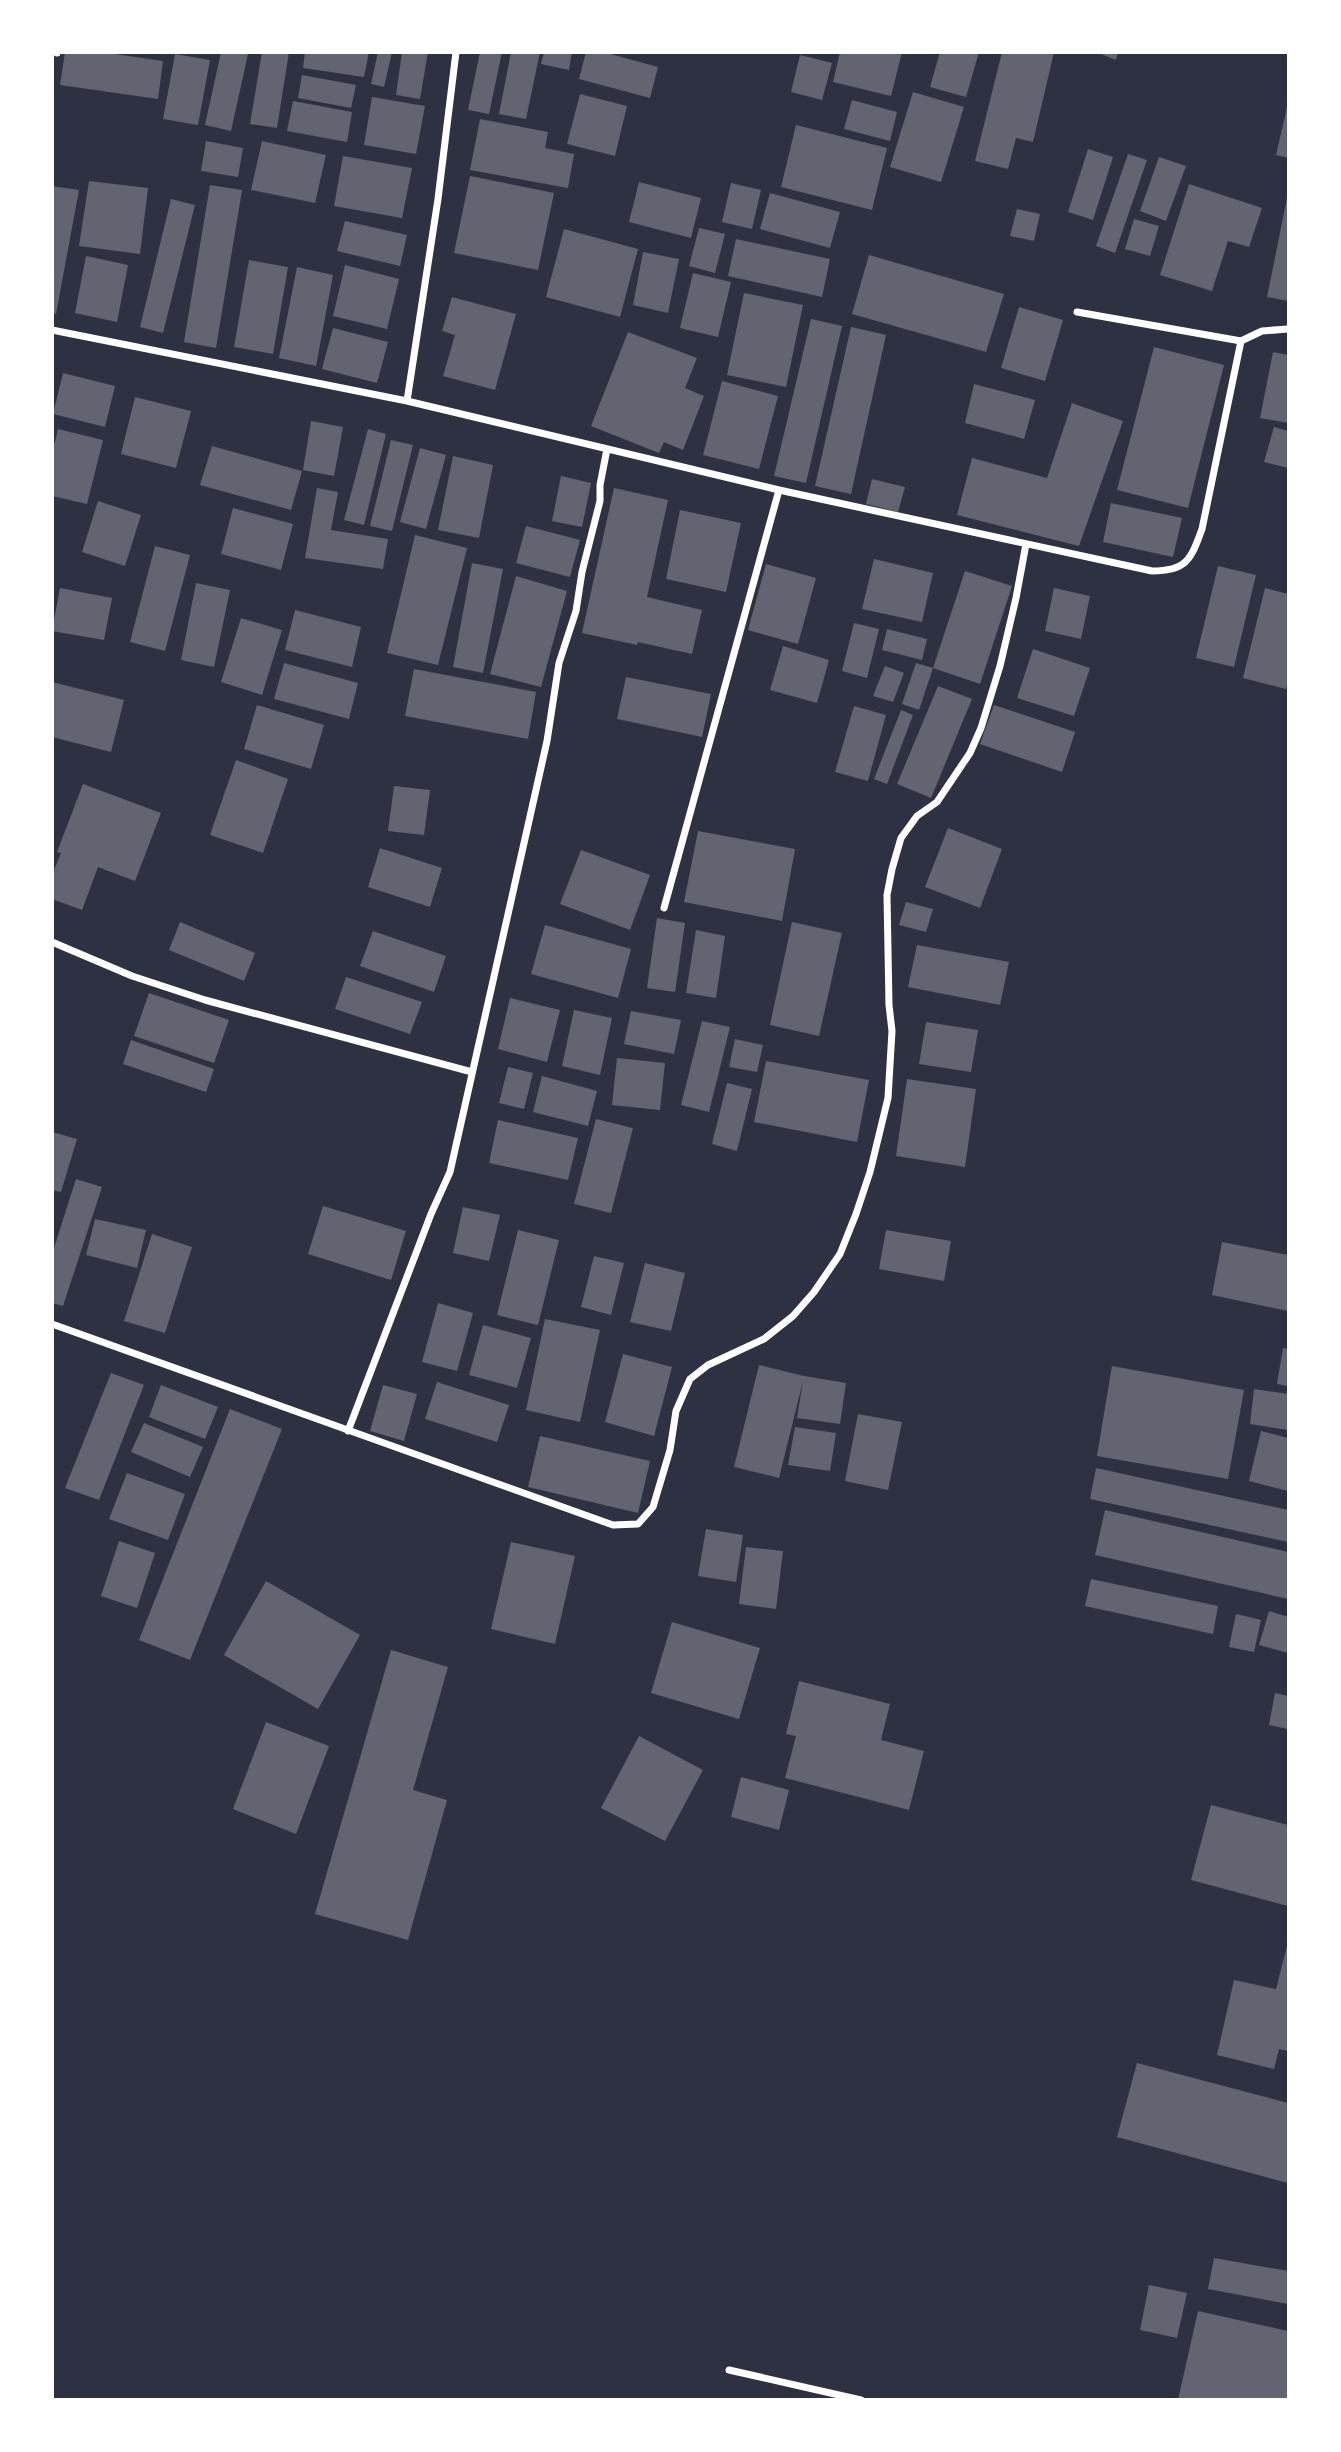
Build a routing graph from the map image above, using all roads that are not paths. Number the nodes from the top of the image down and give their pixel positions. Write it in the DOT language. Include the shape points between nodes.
graph roads {
  1 [pos="456,52"];
  2 [pos="1077,312"];
  3 [pos="1289,329"];
  4 [pos="52,330"];
  5 [pos="1241,341"];
  6 [pos="407,401"];
  7 [pos="607,449"];
  8 [pos="779,491"];
  9 [pos="1026,544"];
  10 [pos="664,908"];
  11 [pos="52,942"];
  12 [pos="472,1072"];
  13 [pos="52,1324"];
  14 [pos="348,1431"];
  15 [pos="729,2370"];
  16 [pos="861,2399"];
  1 -- 6 [label="street"];
  2 -- 5 [label="street"];
  3 -- 5 [label="street" via="1262,331"];
  4 -- 6 [label="street"];
  5 -- 9 [label="street" via="1202,528 1191,557 1169,570 1152,570"];
  6 -- 7 [label="street"];
  7 -- 8 [label="street"];
  7 -- 12 [label="street" via="600,501 576,611 559,663 547,741"];
  8 -- 9 [label="street"];
  8 -- 10 [label="street"];
  9 -- 14 [label="street" via="1000,666 981,728 937,802 917,816 901,838 892,869 887,895 892,1031 888,1098 870,1172 841,1254 793,1316 764,1339 708,1364 690,1379 676,1411 653,1507 638,1524 613,1525"];
  11 -- 12 [label="street" via="205,1000"];
  12 -- 14 [label="street" via="450,1172"];
  13 -- 14 [label="street"];
  15 -- 16 [label="street"];
}
